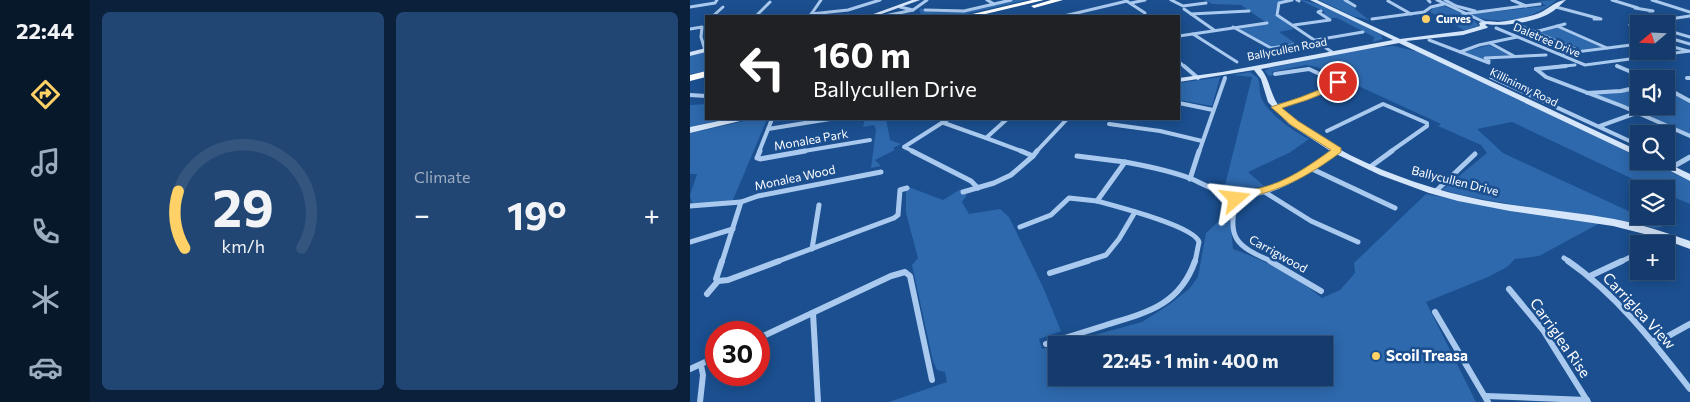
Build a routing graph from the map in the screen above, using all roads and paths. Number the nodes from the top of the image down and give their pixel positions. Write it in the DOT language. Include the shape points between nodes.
graph roads {
  1 [pos="717,0"];
  2 [pos="821,0"];
  3 [pos="880,0"];
  4 [pos="917,0"];
  5 [pos="927,0"];
  6 [pos="987,0"];
  7 [pos="1010,0"];
  8 [pos="1041,0"];
  9 [pos="1060,0"];
  10 [pos="1126,0"];
  11 [pos="1145,0"];
  12 [pos="1171,0"];
  13 [pos="1292,0"];
  14 [pos="1313,0"];
  15 [pos="1346,0"];
  16 [pos="1437,0"];
  17 [pos="1445,0"];
  18 [pos="1512,0"];
  19 [pos="1563,0"];
  20 [pos="1612,0"];
  21 [pos="1652,0"];
  22 [pos="1388,1"];
  23 [pos="1621,1"];
  24 [pos="770,2"];
  25 [pos="1131,3"];
  26 [pos="1206,3"];
  27 [pos="994,4"];
  28 [pos="1444,4"];
  29 [pos="1540,4"];
  30 [pos="1355,6"];
  31 [pos="1526,6"];
  32 [pos="690,7"];
  33 [pos="900,7"];
  34 [pos="1556,7"];
  35 [pos="722,8"];
  36 [pos="1638,8"];
  37 [pos="1184,9"];
  38 [pos="1632,9"];
  39 [pos="914,10"];
  40 [pos="925,10"];
  41 [pos="1249,11"];
  42 [pos="1321,11"];
  43 [pos="1475,11"];
  44 [pos="1650,11"];
  45 [pos="1690,12"];
  46 [pos="1191,14"];
  47 [pos="1411,14"];
  48 [pos="1463,14"];
  49 [pos="715,15"];
  50 [pos="757,15"];
  51 [pos="811,15"];
  52 [pos="874,15"];
  53 [pos="890,15"];
  54 [pos="973,15"];
  55 [pos="994,15"];
  56 [pos="1068,15"];
  57 [pos="1147,15"];
  58 [pos="1690,16"];
  59 [pos="1675,18"];
  60 [pos="1337,19"];
  61 [pos="1372,19"];
  62 [pos="1330,20"];
  63 [pos="1594,20"];
  64 [pos="1267,23"];
  65 [pos="705,24"];
  66 [pos="1484,24"];
  67 [pos="1564,24"];
  68 [pos="1293,26"];
  69 [pos="1496,26"];
  70 [pos="1557,26"];
  71 [pos="702,27"];
  72 [pos="1233,27"];
  73 [pos="1523,28"];
  74 [pos="690,29"];
  75 [pos="1214,30"];
  76 [pos="1363,32"];
  77 [pos="1534,32"];
  78 [pos="1385,33"];
  79 [pos="1675,33"];
  80 [pos="1193,34"];
  81 [pos="705,36"];
  82 [pos="1180,36"];
  83 [pos="701,37"];
  84 [pos="1518,37"];
  85 [pos="1690,37"];
  86 [pos="1419,38"];
  87 [pos="1315,40"];
  88 [pos="1400,40"];
  89 [pos="1429,40"];
  90 [pos="1675,40"];
  91 [pos="1490,43"];
  92 [pos="1293,44"];
  93 [pos="1380,44"];
  94 [pos="1690,44"];
  95 [pos="1630,45"];
  96 [pos="1675,47"];
  97 [pos="1608,48"];
  98 [pos="1575,49"];
  99 [pos="705,50"];
  100 [pos="1421,50"];
  101 [pos="1690,51"];
  102 [pos="1332,52"];
  103 [pos="1460,52"];
  104 [pos="1680,53"];
  105 [pos="690,54"];
  106 [pos="1546,55"];
  107 [pos="1558,55"];
  108 [pos="1516,57"];
  109 [pos="1690,57"];
  110 [pos="1238,62"];
  111 [pos="1180,63"];
  112 [pos="1575,65"];
  113 [pos="1617,66"];
  114 [pos="1255,68"];
  115 [pos="1630,71"];
  116 [pos="705,74"];
  117 [pos="1275,74"];
  118 [pos="1491,77"];
  119 [pos="690,78"];
  120 [pos="1198,78"];
  121 [pos="1225,78"];
  122 [pos="705,80"];
  123 [pos="1180,80"];
  124 [pos="690,83"];
  125 [pos="1630,89"];
  126 [pos="1675,93"];
  127 [pos="690,94"];
  128 [pos="1586,94"];
  129 [pos="705,96"];
  130 [pos="1690,101"];
  131 [pos="1180,103"];
  132 [pos="1275,107"];
  133 [pos="1213,110"];
  134 [pos="1630,110"];
  135 [pos="1631,115"];
  136 [pos="1642,115"];
  137 [pos="733,120"];
  138 [pos="772,120"];
  139 [pos="824,120"];
  140 [pos="1006,120"];
  141 [pos="1066,120"];
  142 [pos="946,121"];
  143 [pos="1109,124"];
  144 [pos="1599,126"];
  145 [pos="768,129"];
  146 [pos="690,130"];
  147 [pos="1327,131"];
  148 [pos="1690,136"];
  149 [pos="986,138"];
  150 [pos="870,140"];
  151 [pos="1202,141"];
  152 [pos="1630,141"];
  153 [pos="1337,150"];
  154 [pos="1630,150"];
  155 [pos="1475,154"];
  156 [pos="1034,156"];
  157 [pos="1077,156"];
  158 [pos="1690,157"];
  159 [pos="1125,162"];
  160 [pos="1676,165"];
  161 [pos="1370,167"];
  162 [pos="1312,169"];
  163 [pos="1674,170"];
  164 [pos="881,172"];
  165 [pos="1690,178"];
  166 [pos="1190,179"];
  167 [pos="907,188"];
  168 [pos="978,188"];
  169 [pos="1263,191"];
  170 [pos="963,192"];
  171 [pos="1436,192"];
  172 [pos="1236,195"];
  173 [pos="742,202"];
  174 [pos="1097,202"];
  175 [pos="819,205"];
  176 [pos="690,206"];
  177 [pos="1395,208"];
  178 [pos="1134,212"];
  179 [pos="1020,227"];
  180 [pos="733,229"];
  181 [pos="690,242"];
  182 [pos="1358,242"];
  183 [pos="1690,245"];
  184 [pos="812,249"];
  185 [pos="1630,257"];
  186 [pos="1564,258"];
  187 [pos="1050,273"];
  188 [pos="1590,276"];
  189 [pos="718,281"];
  190 [pos="1509,289"];
  191 [pos="1321,291"];
  192 [pos="707,294"];
  193 [pos="1435,312"];
  194 [pos="813,313"];
  195 [pos="1690,324"];
  196 [pos="770,333"];
  197 [pos="1652,341"];
  198 [pos="1046,344"];
  199 [pos="705,363"];
  200 [pos="701,365"];
  201 [pos="690,369"];
  202 [pos="932,380"];
  203 [pos="1690,389"];
  204 [pos="1487,399"];
  205 [pos="1588,401"];
  206 [pos="700,402"];
  207 [pos="818,402"];
  1 -- 32 [label="street" via="714,4"];
  2 -- 51 [label="street"];
  3 -- 51 [label="street" via="848,10"];
  4 -- 33 [label="street"];
  5 -- 39 [label="street"];
  6 -- 27 [label="street"];
  7 -- 27 [label="street"];
  8 -- 54 [label="highway"];
  9 -- 55 [label="highway"];
  10 -- 25 [label="street"];
  10 -- 56 [label="street"];
  11 -- 25 [label="street"];
  12 -- 26 [label="street" via="1183,6"];
  13 -- 68 [label="street" via="1279,2 1277,15"];
  14 -- 78 [label="street, Killininny Road"];
  15 -- 30 [label="street"];
  16 -- 28 [label="street"];
  17 -- 43 [label="street"];
  18 -- 31 [label="street"];
  19 -- 34 [label="street"];
  20 -- 23 [label="street"];
  21 -- 45 [label="street"];
  22 -- 47 [label="street"];
  23 -- 36 [label="street"];
  24 -- 50 [label="street"];
  25 -- 57 [label="street"];
  27 -- 40 [label="street" via="964,11"];
  28 -- 47 [label="street"];
  28 -- 48 [label="street"];
  29 -- 31 [label="street"];
  31 -- 43 [label="street"];
  33 -- 39 [label="street"];
  33 -- 52 [label="street"];
  34 -- 63 [label="street" via="1601,19"];
  34 -- 69 [label="street" via="1535,18"];
  35 -- 49 [label="street"];
  36 -- 38 [label="street"];
  36 -- 44 [label="street" via="1653,10"];
  37 -- 46 [label="street"];
  39 -- 53 [label="street"];
  41 -- 46 [label="street"];
  42 -- 62 [label="street" via="1318,12"];
  43 -- 48 [label="street"];
  46 -- 75 [label="street"];
  47 -- 61 [label="street"];
  48 -- 66 [label="street"];
  58 -- 59 [label="street"];
  60 -- 62 [label="street"];
  62 -- 68 [label="street"];
  64 -- 72 [label="street"];
  65 -- 71 [label="street"];
  66 -- 69 [label="street"];
  66 -- 86 [label="street" via="1463,33"];
  67 -- 70 [label="street"];
  68 -- 87 [label="street"];
  69 -- 84 [label="street, Daletree Drive"];
  70 -- 77 [label="street"];
  70 -- 97 [label="street"];
  71 -- 74 [label="street"];
  71 -- 83 [label="street"];
  72 -- 75 [label="street"];
  72 -- 92 [label="street" via="1271,48"];
  73 -- 77 [label="street"];
  75 -- 80 [label="street"];
  76 -- 87 [label="street"];
  77 -- 98 [label="street"];
  78 -- 86 [label="street"];
  78 -- 88 [label="street, Killininny Road"];
  78 -- 93 [label="street" via="1387,38"];
  79 -- 85 [label="street"];
  80 -- 82 [label="street"];
  80 -- 110 [label="street"];
  81 -- 83 [label="street"];
  83 -- 99 [label="street"];
  84 -- 91 [label="street"];
  84 -- 107 [label="street, Daletree Drive"];
  86 -- 88 [label="street, Ballycullen Road"];
  86 -- 100 [label="street" via="1413,42"];
  87 -- 102 [label="street"];
  88 -- 93 [label="street, Ballycullen Road"];
  88 -- 100 [label="street, Killininny Road"];
  89 -- 103 [label="street"];
  90 -- 94 [label="street"];
  91 -- 103 [label="street"];
  91 -- 108 [label="street"];
  93 -- 100 [label="street"];
  93 -- 102 [label="street, Ballycullen Road"];
  95 -- 97 [label="street"];
  96 -- 101 [label="street"];
  97 -- 107 [label="street"];
  99 -- 105 [label="street"];
  100 -- 154 [label="street, Killininny Road"];
  101 -- 104 [label="street, Daletree Drive"];
  102 -- 114 [label="street, Ballycullen Road"];
  103 -- 108 [label="street" via="1489,62 1485,58"];
  104 -- 107 [label="street, Daletree Drive" via="1589,65"];
  104 -- 109 [label="street"];
  106 -- 108 [label="street"];
  111 -- 120 [label="street"];
  112 -- 128 [label="street" via="1536,69"];
  113 -- 115 [label="street"];
  114 -- 120 [label="street, Ballycullen Road"];
  114 -- 132 [label="street, Ballycullen Drive" via="1264,77"];
  116 -- 119 [label="highway"];
  117 -- 132 [label="street" via="1309,69 1339,83 1304,99"];
  118 -- 144 [label="street"];
  120 -- 123 [label="street, Ballycullen Road"];
  121 -- 133 [label="street"];
  122 -- 124 [label="highway"];
  125 -- 128 [label="street"];
  126 -- 130 [label="street"];
  127 -- 129 [label="street"];
  128 -- 134 [label="street"];
  131 -- 133 [label="street"];
  132 -- 153 [label="street, Ballycullen Drive"];
  133 -- 151 [label="street"];
  135 -- 144 [label="street"];
  136 -- 148 [label="street"];
  137 -- 146 [label="street"];
  138 -- 145 [label="street, Monalea Park"];
  139 -- 145 [label="street, Monalea Park"];
  140 -- 149 [label="street"];
  141 -- 156 [label="street"];
  142 -- 149 [label="street"];
  142 -- 168 [label="street" via="904,145 904,148"];
  143 -- 151 [label="street"];
  144 -- 152 [label="street"];
  145 -- 150 [label="street, Monalea Park" via="757,158 760,159"];
  147 -- 161 [label="street" via="1383,104 1427,123"];
  149 -- 156 [label="street"];
  151 -- 166 [label="street"];
  153 -- 161 [label="street, Ballycullen Drive"];
  153 -- 162 [label="street"];
  155 -- 171 [label="street"];
  156 -- 168 [label="street" via="1011,175"];
  157 -- 159 [label="street"];
  158 -- 160 [label="street"];
  159 -- 166 [label="street"];
  159 -- 174 [label="street"];
  161 -- 171 [label="street, Ballycullen Drive"];
  162 -- 169 [label="street"];
  162 -- 177 [label="street"];
  163 -- 165 [label="street"];
  164 -- 173 [label="street, Monalea Wood"];
  166 -- 172 [label="street"];
  167 -- 184 [label="street" via="900,190 898,215"];
  168 -- 170 [label="street"];
  169 -- 172 [label="street"];
  169 -- 182 [label="street" via="1311,221"];
  171 -- 183 [label="street, Ballycullen Drive" via="1498,205 1616,222"];
  172 -- 191 [label="street, Carrigwood" via="1234,225 1238,242"];
  173 -- 176 [label="street"];
  173 -- 180 [label="street, Monalea Wood"];
  174 -- 178 [label="street"];
  174 -- 179 [label="street" via="1069,198 1051,215"];
  175 -- 184 [label="street"];
  178 -- 187 [label="street" via="1106,255"];
  178 -- 198 [label="street" via="1198,237 1200,242 1194,269 1183,288 1166,303 1150,311"];
  180 -- 181 [label="street"];
  180 -- 189 [label="street, Monalea Wood" via="716,277"];
  184 -- 189 [label="street"];
  185 -- 188 [label="street"];
  186 -- 188 [label="street, Carriglea View"];
  188 -- 197 [label="street, Carriglea View"];
  189 -- 192 [label="street, Monalea Wood"];
  190 -- 205 [label="street, Carriglea Rise" via="1543,330"];
  193 -- 204 [label="street"];
  194 -- 196 [label="street"];
  194 -- 202 [label="street" via="900,272 908,274"];
  194 -- 207 [label="street"];
  195 -- 197 [label="street" via="1661,340"];
  197 -- 203 [label="street, Carriglea View"];
  199 -- 200 [label="street"];
  200 -- 201 [label="street"];
  200 -- 206 [label="street"];
  204 -- 205 [label="street"];
}
